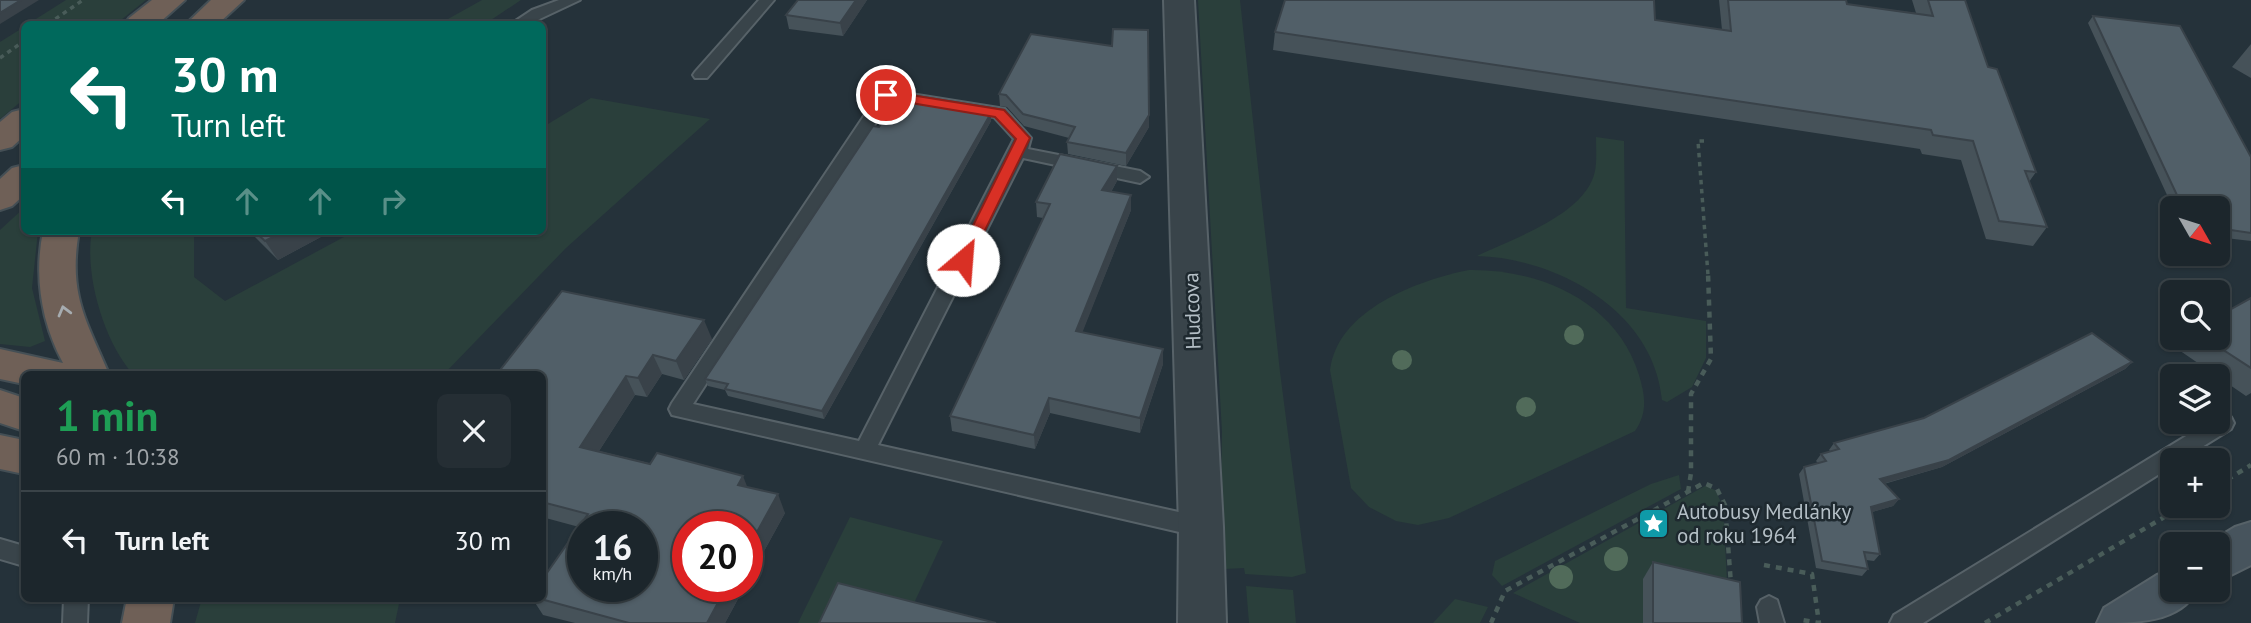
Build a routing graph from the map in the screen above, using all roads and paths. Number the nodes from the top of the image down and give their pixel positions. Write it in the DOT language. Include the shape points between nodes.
graph roads {
  1 [pos="83,0"];
  2 [pos="170,0"];
  3 [pos="229,0"];
  4 [pos="573,0"];
  5 [pos="767,0"];
  6 [pos="1179,0"];
  7 [pos="52,21"];
  8 [pos="144,21"];
  9 [pos="204,21"];
  10 [pos="524,21"];
  11 [pos="21,43"];
  12 [pos="0,58"];
  13 [pos="701,75"];
  14 [pos="21,122"];
  15 [pos="0,139"];
  16 [pos="1703,141"];
  17 [pos="1018,152"];
  18 [pos="1140,177"];
  19 [pos="21,179"];
  20 [pos="0,198"];
  21 [pos="60,235"];
  22 [pos="0,364"];
  23 [pos="34,371"];
  24 [pos="87,371"];
  25 [pos="0,406"];
  26 [pos="21,414"];
  27 [pos="2206,434"];
  28 [pos="864,451"];
  29 [pos="0,452"];
  30 [pos="21,456"];
  31 [pos="2251,466"];
  32 [pos="2230,478"];
  33 [pos="1688,492"];
  34 [pos="2163,518"];
  35 [pos="1201,527"];
  36 [pos="2251,541"];
  37 [pos="0,550"];
  38 [pos="2230,554"];
  39 [pos="21,555"];
  40 [pos="1731,586"];
  41 [pos="2160,599"];
  42 [pos="76,602"];
  43 [pos="150,602"];
  44 [pos="75,623"];
  45 [pos="146,623"];
  46 [pos="1202,623"];
  47 [pos="1491,623"];
  48 [pos="1902,623"];
  49 [pos="1984,623"];
  50 [pos="2121,623"];
  1 -- 7 [label="path"];
  2 -- 8 [label="highway"];
  3 -- 9 [label="highway"];
  4 -- 10 [label="lane"];
  5 -- 13 [label="lane"];
  6 -- 35 [label="street, Hudcova"];
  11 -- 12 [label="path"];
  14 -- 15 [label="highway"];
  16 -- 33 [label="path" via="1698,141 1711,359 1691,394"];
  17 -- 18 [label="lane"];
  17 -- 28 [label="lane"];
  17 -- 28 [label="lane" via="1023,138 999,113 886,95 678,409"];
  19 -- 20 [label="highway"];
  24 -- 21 [label="highway, one-way" via="62,307 57,260"];
  22 -- 23 [label="highway"];
  25 -- 26 [label="highway"];
  27 -- 48 [label="lane"];
  28 -- 35 [label="lane"];
  29 -- 30 [label="highway"];
  31 -- 32 [label="path"];
  33 -- 40 [label="path" via="1704,482 1717,489 1725,505"];
  33 -- 47 [label="path" via="1505,590"];
  34 -- 49 [label="path"];
  35 -- 46 [label="street, Hudcova"];
  36 -- 38 [label="street"];
  37 -- 39 [label="lane"];
  41 -- 50 [label="street"];
  42 -- 44 [label="lane"];
  43 -- 45 [label="highway"];
}
